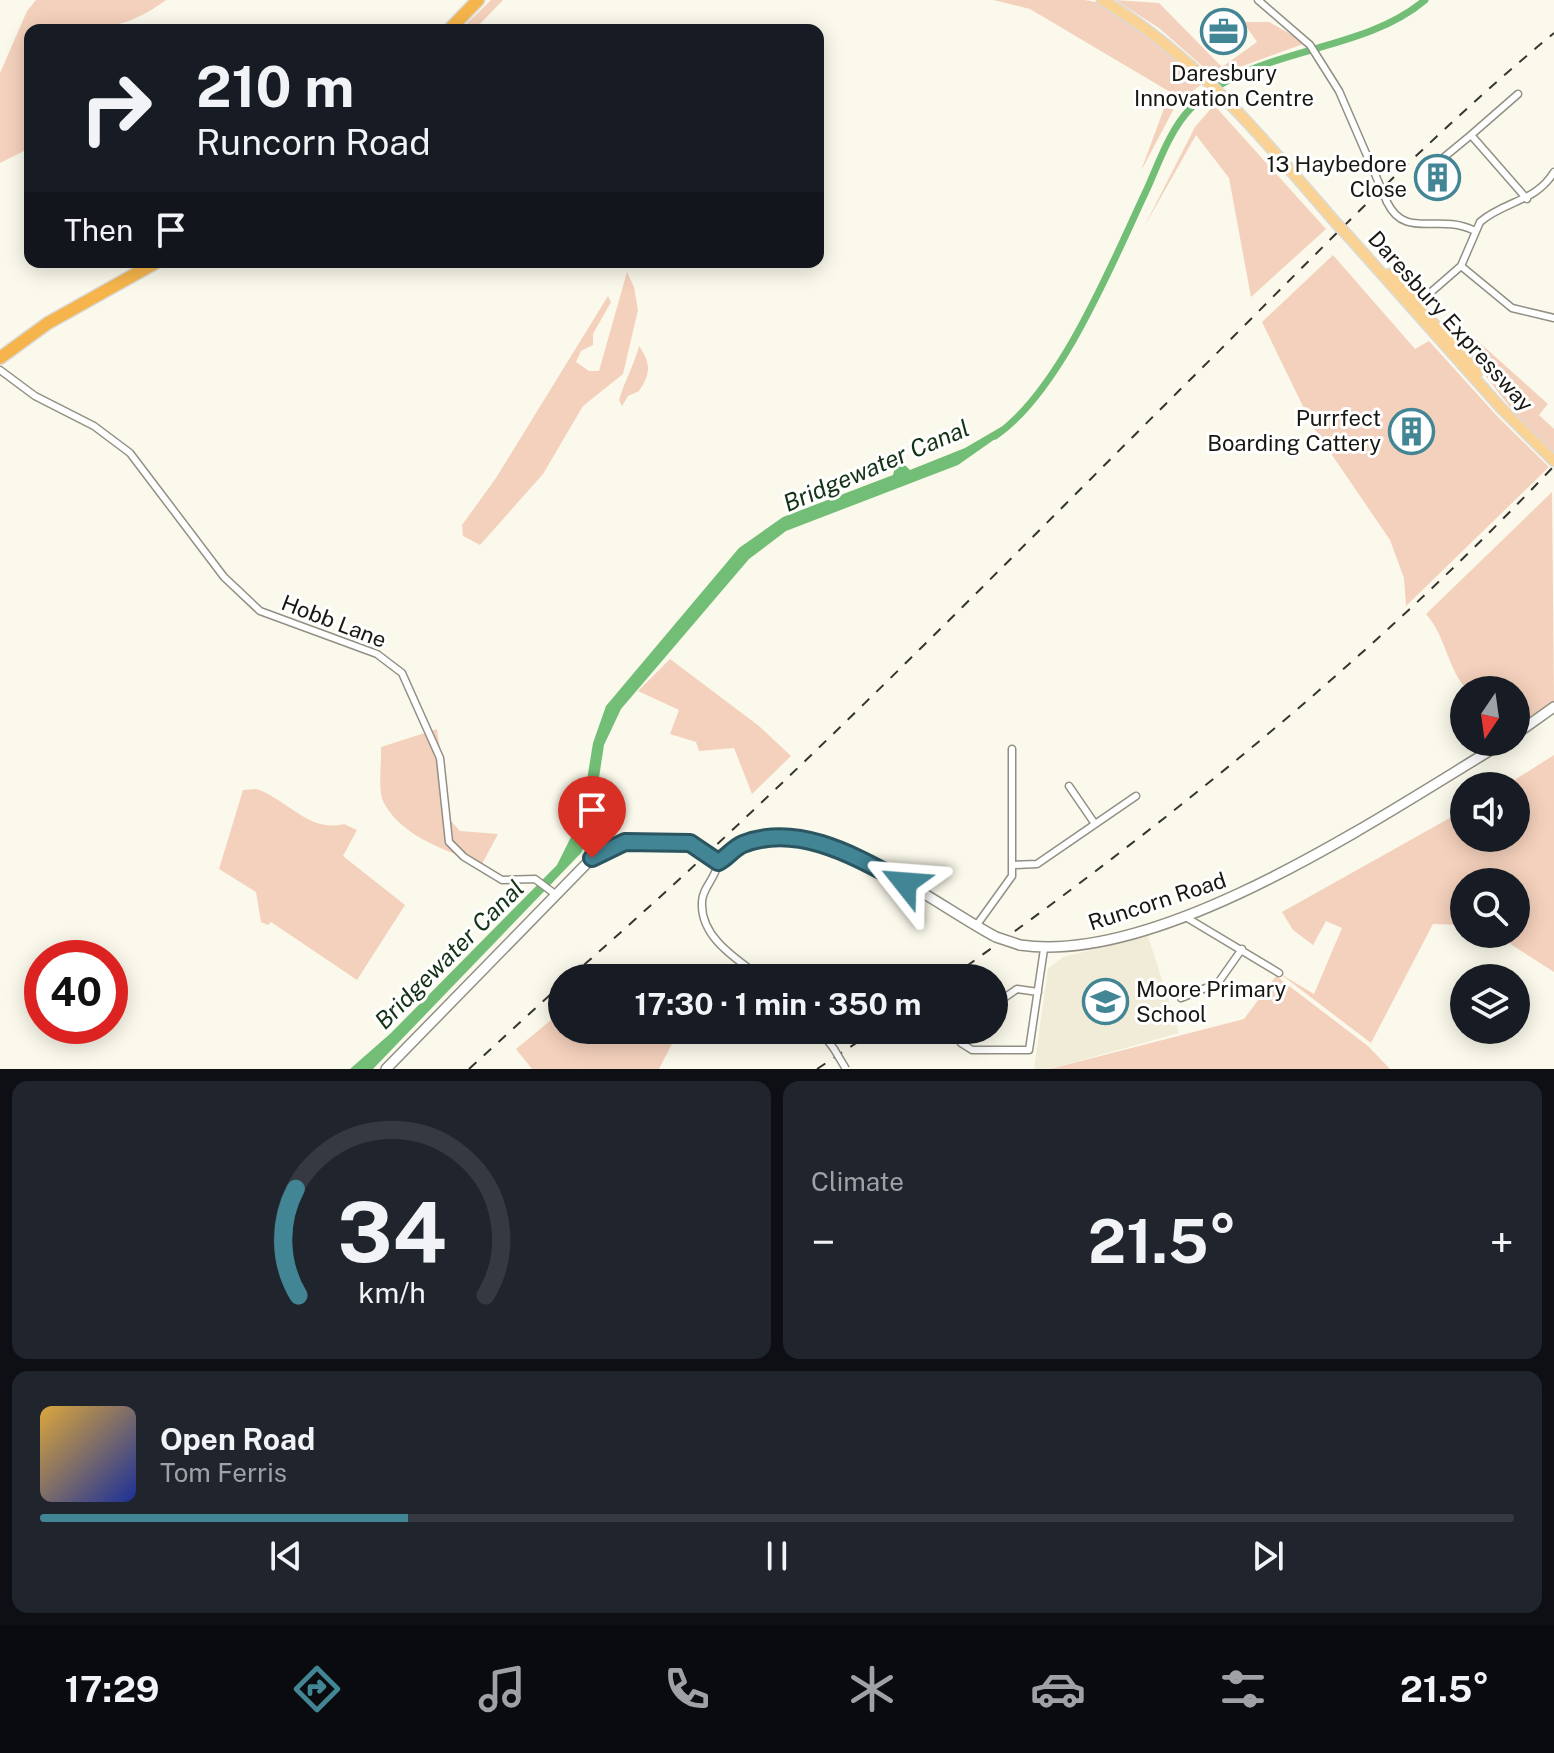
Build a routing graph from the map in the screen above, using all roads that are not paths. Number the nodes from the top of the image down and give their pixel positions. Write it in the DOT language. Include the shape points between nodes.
graph roads {
  1 [pos="478,0"];
  2 [pos="1102,0"];
  3 [pos="1258,0"];
  4 [pos="455,24"];
  5 [pos="1518,94"];
  6 [pos="1471,135"];
  7 [pos="1437,163"];
  8 [pos="1554,172"];
  9 [pos="1527,199"];
  10 [pos="1473,230"];
  11 [pos="1461,266"];
  12 [pos="146,268"];
  13 [pos="1415,306"];
  14 [pos="1554,318"];
  15 [pos="0,358"];
  16 [pos="0,370"];
  17 [pos="1552,459"];
  18 [pos="1554,707"];
  19 [pos="1530,724"];
  20 [pos="1012,749"];
  21 [pos="1480,756"];
  22 [pos="1069,786"];
  23 [pos="1136,796"];
  24 [pos="1095,824"];
  25 [pos="715,861"];
  26 [pos="1013,865"];
  27 [pos="554,892"];
  28 [pos="1184,916"];
  29 [pos="976,926"];
  30 [pos="1044,949"];
  31 [pos="1242,949"];
  32 [pos="744,964"];
  33 [pos="1279,973"];
  34 [pos="1038,992"];
  35 [pos="1008,995"];
  36 [pos="1181,998"];
  37 [pos="830,1044"];
  38 [pos="963,1044"];
  39 [pos="386,1069"];
  40 [pos="846,1069"];
  1 -- 4 [label="highway"];
  2 -- 13 [label="main road, Daresbury Expressway, bridge" via="1139,21 1208,80"];
  3 -- 10 [label="street, bridge" via="1310,45 1339,91 1393,214 1416,225 1453,222"];
  5 -- 6 [label="street"];
  6 -- 7 [label="street"];
  6 -- 9 [label="street"];
  8 -- 9 [label="street"];
  9 -- 10 [label="street" via="1488,215"];
  10 -- 11 [label="street"];
  11 -- 13 [label="street"];
  11 -- 14 [label="street" via="1512,308"];
  12 -- 15 [label="highway" via="48,323"];
  13 -- 17 [label="main road, Daresbury Expressway"];
  16 -- 27 [label="street, Hobb Lane" via="130,453 224,577 260,611 388,659 402,673 440,758 449,842 502,880 540,882"];
  18 -- 19 [label="street"];
  20 -- 26 [label="street"];
  21 -- 28 [label="street, Runcorn Road" via="1322,850"];
  22 -- 24 [label="street"];
  23 -- 24 [label="street"];
  24 -- 26 [label="street" via="1037,864"];
  25 -- 27 [label="street, bridge" via="690,843 625,842 592,858"];
  25 -- 29 [label="street, Runcorn Road" via="756,840 821,844 870,865"];
  25 -- 32 [label="street" via="701,902 717,943"];
  26 -- 29 [label="street" via="1007,886"];
  27 -- 39 [label="street"];
  28 -- 30 [label="street, Runcorn Road" via="1123,935"];
  28 -- 31 [label="street"];
  29 -- 30 [label="street, Runcorn Road, bridge" via="996,937"];
  30 -- 34 [label="street"];
  31 -- 33 [label="street"];
  31 -- 36 [label="street" via="1218,983"];
  34 -- 35 [label="street" via="1017,989"];
  34 -- 38 [label="street" via="1029,1050 972,1050"];
  37 -- 40 [label="street, bridge"];
}
